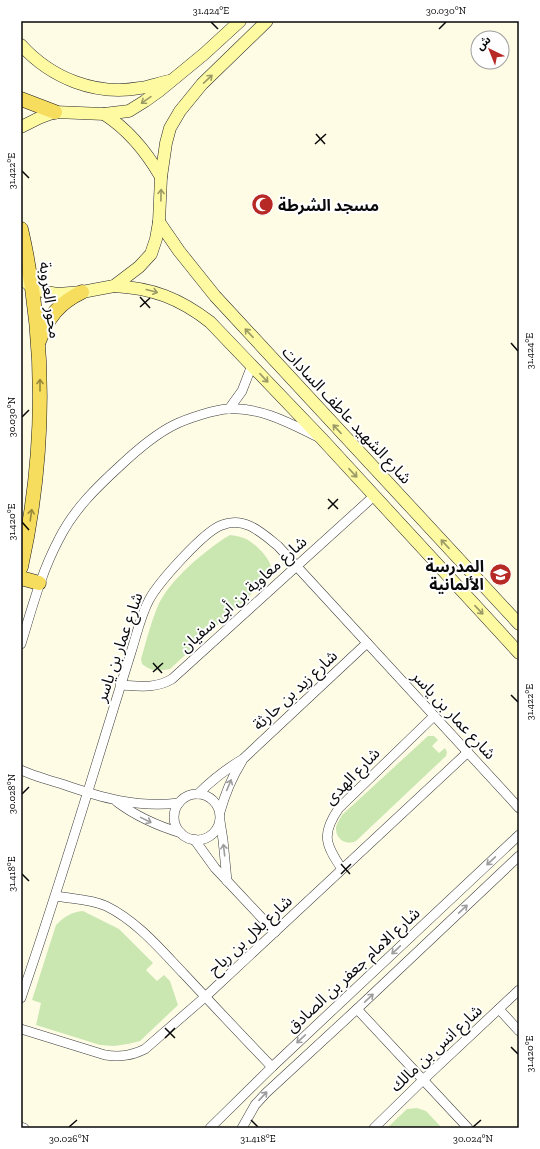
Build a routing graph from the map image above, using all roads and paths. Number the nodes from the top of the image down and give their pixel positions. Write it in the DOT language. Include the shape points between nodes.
graph roads {
  1 [pos="240,21"];
  2 [pos="267,21"];
  3 [pos="21,45"];
  4 [pos="172,80"];
  5 [pos="21,99"];
  6 [pos="55,112"];
  7 [pos="104,114"];
  8 [pos="21,127"];
  9 [pos="161,177"];
  10 [pos="159,222"];
  11 [pos="21,229"];
  12 [pos="21,278"];
  13 [pos="114,286"];
  14 [pos="32,287"];
  15 [pos="82,292"];
  16 [pos="39,344"];
  17 [pos="252,365"];
  18 [pos="229,409"];
  19 [pos="322,440"];
  20 [pos="388,484"];
  21 [pos="374,496"];
  22 [pos="400,497"];
  23 [pos="387,509"];
  24 [pos="297,565"];
  25 [pos="21,566"];
  26 [pos="21,578"];
  27 [pos="39,583"];
  28 [pos="519,624"];
  29 [pos="367,643"];
  30 [pos="21,644"];
  31 [pos="519,653"];
  32 [pos="120,685"];
  33 [pos="434,716"];
  34 [pos="468,752"];
  35 [pos="243,759"];
  36 [pos="22,772"];
  37 [pos="87,793"];
  38 [pos="198,794"];
  39 [pos="114,800"];
  40 [pos="179,803"];
  41 [pos="519,808"];
  42 [pos="220,816"];
  43 [pos="181,833"];
  44 [pos="519,835"];
  45 [pos="194,839"];
  46 [pos="519,856"];
  47 [pos="342,869"];
  48 [pos="227,880"];
  49 [pos="56,896"];
  50 [pos="275,932"];
  51 [pos="519,990"];
  52 [pos="205,997"];
  53 [pos="21,998"];
  54 [pos="357,1009"];
  55 [pos="499,1009"];
  56 [pos="21,1029"];
  57 [pos="519,1032"];
  58 [pos="272,1067"];
  59 [pos="423,1080"];
  60 [pos="210,1128"];
  61 [pos="242,1128"];
  62 [pos="374,1128"];
  63 [pos="468,1128"];
  1 -- 4 [label="street"];
  9 -- 2 [label="street, one-way" via="170,128 180,111 202,84"];
  3 -- 4 [label="street" via="46,68 61,77 100,88 140,88"];
  4 -- 7 [label="street, one-way" via="129,111"];
  5 -- 6 [label="main road"];
  6 -- 7 [label="street"];
  6 -- 8 [label="street"];
  7 -- 9 [label="street" via="141,146"];
  10 -- 9 [label="street, one-way"];
  10 -- 13 [label="street" via="150,254 139,267"];
  20 -- 10 [label="street, شارع الشهيد عاطف السادات, one-way" via="215,296"];
  11 -- 14 [label="main road, محور العروبة"];
  12 -- 14 [label="street"];
  13 -- 15 [label="street"];
  13 -- 17 [label="street, one-way" via="148,290 181,302 210,322"];
  14 -- 15 [label="street" via="58,294"];
  14 -- 16 [label="main road, محور العروبة"];
  15 -- 16 [label="main road" via="59,307 50,318"];
  25 -- 16 [label="main road, محور العروبة, one-way" via="29,529 39,445"];
  17 -- 18 [label="street" via="242,391"];
  17 -- 19 [label="street, one-way"];
  18 -- 19 [label="street" via="247,410 281,419"];
  18 -- 27 [label="street" via="175,424 134,453 75,513 59,538"];
  19 -- 21 [label="street, one-way"];
  20 -- 21 [label="street" via="384,493"];
  20 -- 22 [label="street, شارع الشهيد عاطف السادات"];
  21 -- 23 [label="street"];
  21 -- 24 [label="street, شارع معاوية بن أبى سفيان"];
  22 -- 23 [label="street"];
  28 -- 22 [label="street, شارع الشهيد عاطف السادات, one-way"];
  23 -- 31 [label="street, one-way"];
  24 -- 29 [label="street, شارع عمار بن ياسر"];
  24 -- 32 [label="street, شارع معاوية بن أبى سفيان" via="172,679 153,686"];
  24 -- 32 [label="street, شارع عمار بن ياسر" via="264,534 244,523 229,523 215,528 168,573 151,596"];
  26 -- 27 [label="main road"];
  27 -- 30 [label="street"];
  29 -- 33 [label="street, شارع عمار بن ياسر"];
  29 -- 35 [label="street, شارع زيد بن حارثة"];
  32 -- 37 [label="street, شارع عمار بن ياسر"];
  33 -- 34 [label="street, شارع عمار بن ياسر"];
  33 -- 47 [label="street, شارع الهدى" via="339,808 330,820 328,844"];
  34 -- 41 [label="street, شارع عمار بن ياسر"];
  34 -- 47 [label="street, شارع بلال بن رباح"];
  35 -- 38 [label="street, شارع زيد بن حارثة"];
  42 -- 35 [label="street, شارع زيد بن حارثة, one-way" via="230,782"];
  36 -- 37 [label="street"];
  37 -- 39 [label="street"];
  37 -- 49 [label="street, شارع عمار بن ياسر"];
  38 -- 40 [label="street" via="191,795"];
  38 -- 42 [label="street" via="214,802"];
  39 -- 40 [label="street" via="147,805"];
  39 -- 43 [label="street, one-way" via="139,817"];
  40 -- 43 [label="street" via="174,818"];
  42 -- 45 [label="street" via="218,826 211,835"];
  48 -- 42 [label="street, شارع زيد بن حارثة, one-way"];
  43 -- 45 [label="street"];
  44 -- 58 [label="street, شارع الامام جعفر بن الصادق, one-way"];
  45 -- 48 [label="street"];
  54 -- 46 [label="street, شارع الامام جعفر بن الصادق, one-way"];
  47 -- 50 [label="street, شارع بلال بن رباح"];
  48 -- 50 [label="street"];
  49 -- 52 [label="street" via="90,901 115,911 145,934"];
  49 -- 53 [label="street, شارع عمار بن ياسر"];
  50 -- 52 [label="street, شارع بلال بن رباح"];
  51 -- 55 [label="street, شارع انس بن مالك"];
  52 -- 56 [label="street, شارع بلال بن رباح" via="145,1049 126,1056 106,1055"];
  52 -- 58 [label="street"];
  54 -- 59 [label="street"];
  61 -- 54 [label="street, شارع الامام جعفر بن الصادق, one-way" via="255,1105 266,1093"];
  55 -- 57 [label="street"];
  55 -- 59 [label="street, شارع انس بن مالك"];
  58 -- 60 [label="street, شارع الامام جعفر بن الصادق"];
  59 -- 62 [label="street, شارع انس بن مالك"];
  59 -- 63 [label="street"];
}
